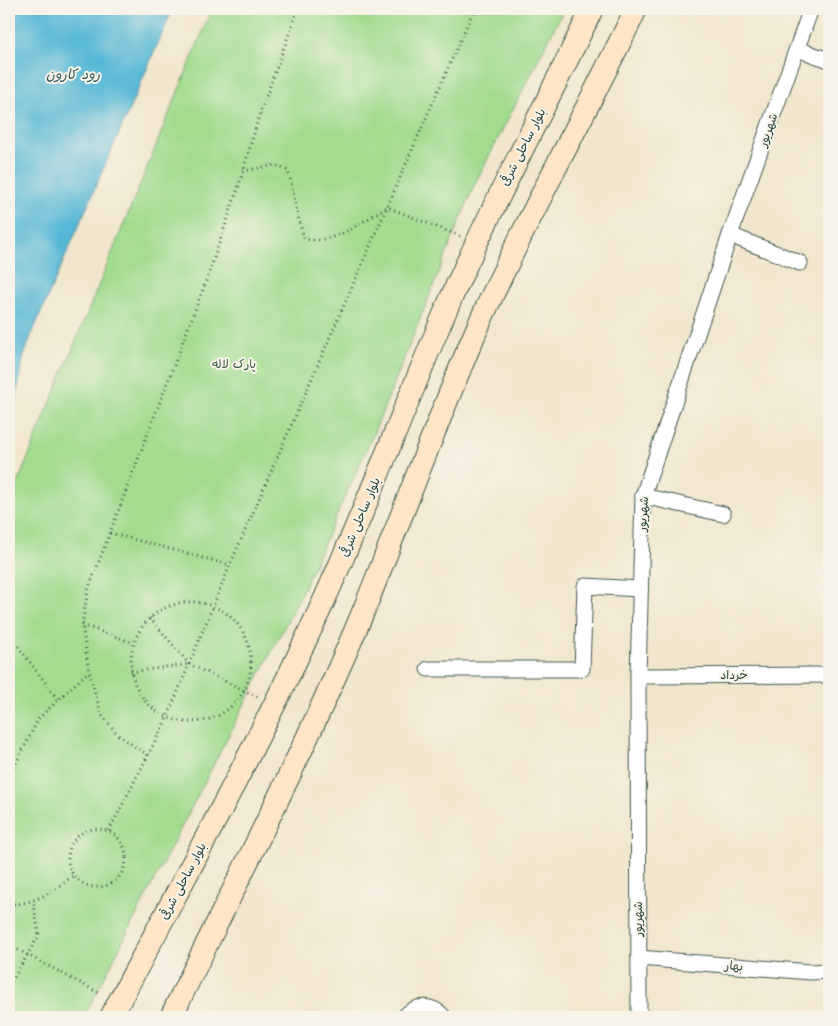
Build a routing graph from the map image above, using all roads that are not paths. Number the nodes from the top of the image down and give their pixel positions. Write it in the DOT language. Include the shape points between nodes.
graph roads {
  1 [pos="592,9"];
  2 [pos="636,9"];
  3 [pos="811,9"];
  4 [pos="797,49"];
  5 [pos="829,60"];
  6 [pos="730,235"];
  7 [pos="800,263"];
  8 [pos="642,496"];
  9 [pos="722,514"];
  10 [pos="640,589"];
  11 [pos="428,669"];
  12 [pos="829,675"];
  13 [pos="638,676"];
  14 [pos="638,958"];
  15 [pos="829,971"];
  16 [pos="115,1010"];
  17 [pos="171,1017"];
  18 [pos="404,1017"];
  19 [pos="444,1017"];
  20 [pos="639,1017"];
  1 -- 16 [label="main road, بلوار ساحلی شرقی" via="476,242 320,609"];
  2 -- 17 [label="main road" via="486,310 358,624 308,737"];
  3 -- 4 [label="street, شهریور"];
  4 -- 5 [label="street"];
  4 -- 6 [label="street, شهریور"];
  6 -- 7 [label="street"];
  6 -- 8 [label="street, شهریور"];
  8 -- 9 [label="street"];
  8 -- 10 [label="street, شهریور"];
  10 -- 11 [label="street" via="585,586 582,669"];
  10 -- 13 [label="street, شهریور"];
  12 -- 13 [label="street, خرداد"];
  13 -- 14 [label="street, شهریور"];
  14 -- 15 [label="street, بهار"];
  14 -- 20 [label="street, شهریور"];
  18 -- 19 [label="street" via="423,1006 438,1011"];
}
